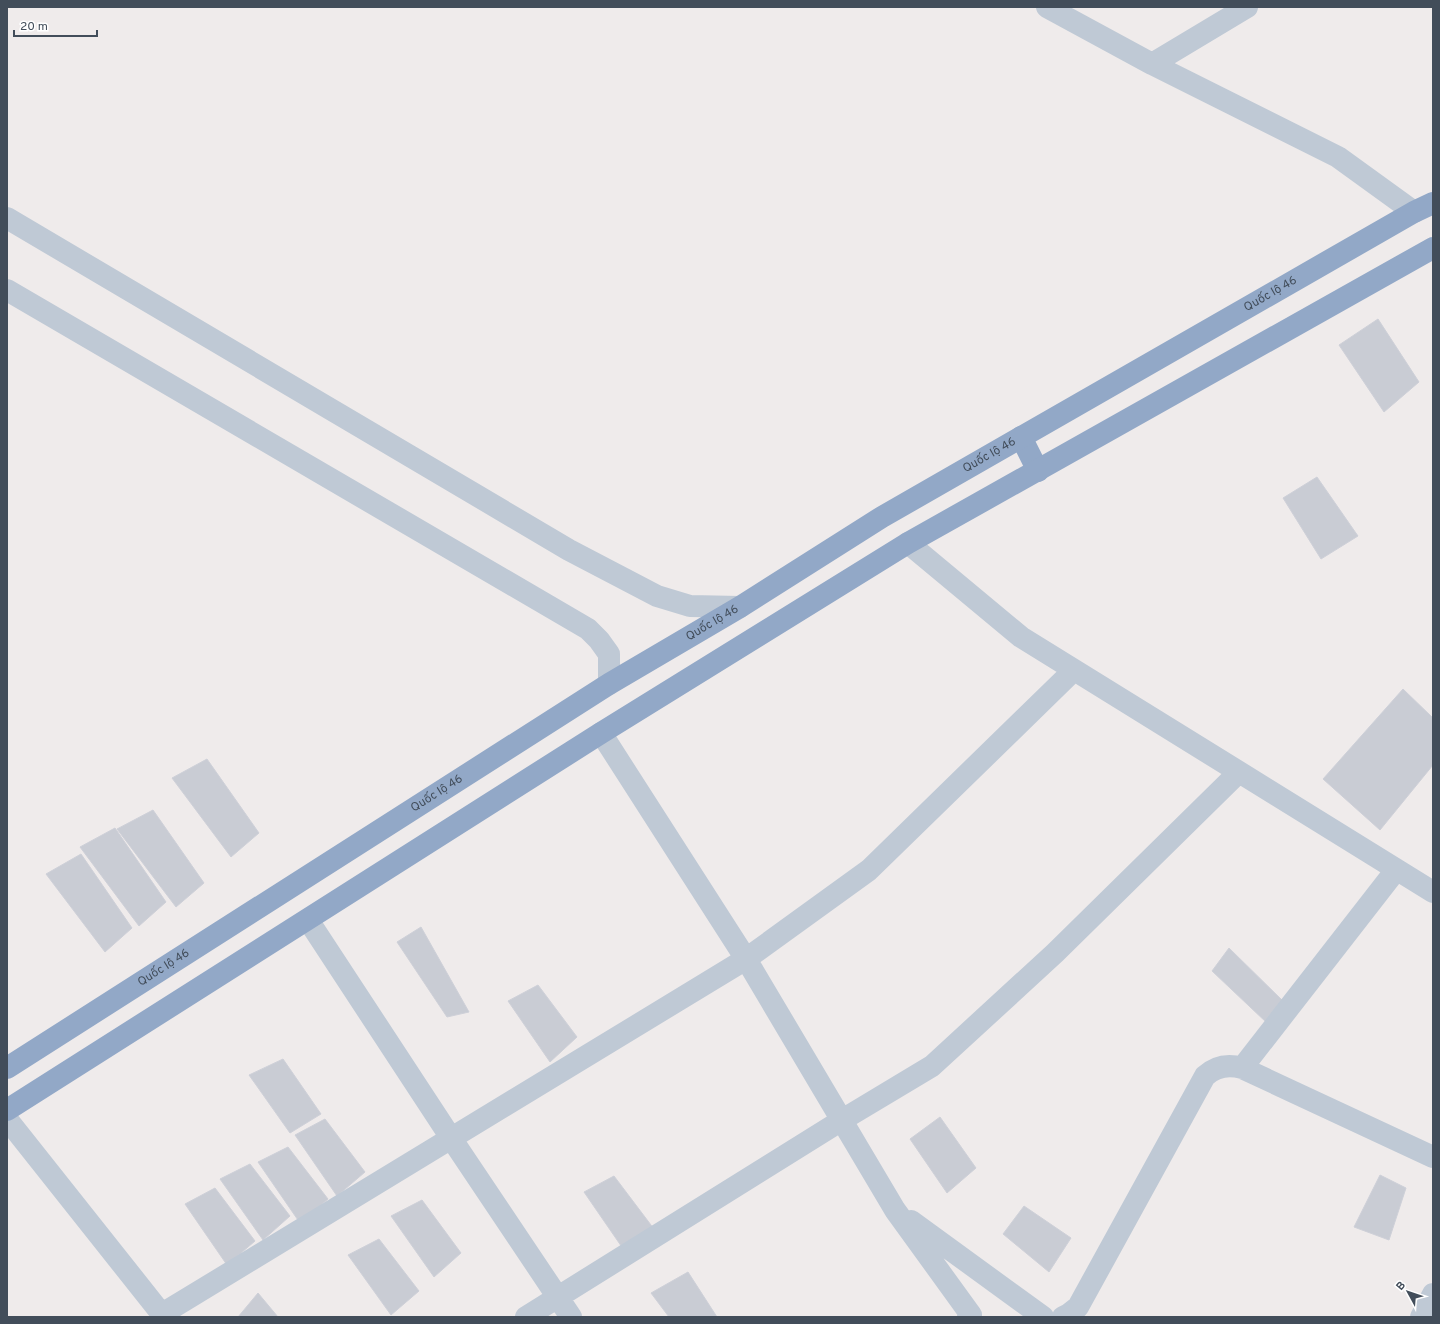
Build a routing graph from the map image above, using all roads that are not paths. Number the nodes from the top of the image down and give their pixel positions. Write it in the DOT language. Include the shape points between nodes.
graph roads {
  1 [pos="1047,7"];
  2 [pos="1247,7"];
  3 [pos="1152,64"];
  4 [pos="1424,207"];
  5 [pos="7,218"];
  6 [pos="1433,248"];
  7 [pos="7,290"];
  8 [pos="1021,437"];
  9 [pos="1038,470"];
  10 [pos="908,543"];
  11 [pos="740,607"];
  12 [pos="1074,670"];
  13 [pos="608,684"];
  14 [pos="601,733"];
  15 [pos="1239,772"];
  16 [pos="1396,870"];
  17 [pos="1433,892"];
  18 [pos="308,920"];
  19 [pos="746,959"];
  20 [pos="7,1068"];
  21 [pos="1242,1068"];
  22 [pos="7,1110"];
  23 [pos="7,1119"];
  24 [pos="842,1120"];
  25 [pos="452,1138"];
  26 [pos="1433,1157"];
  27 [pos="895,1210"];
  28 [pos="1433,1294"];
  29 [pos="558,1298"];
  30 [pos="163,1316"];
  31 [pos="970,1316"];
  32 [pos="526,1317"];
  33 [pos="571,1317"];
  34 [pos="1043,1317"];
  35 [pos="1063,1317"];
  36 [pos="1421,1317"];
  1 -- 3 [label="street"];
  2 -- 3 [label="street"];
  3 -- 4 [label="street" via="1338,157"];
  4 -- 8 [label="highway, Quốc lộ 46"];
  5 -- 11 [label="street" via="576,554 657,596 690,606"];
  6 -- 9 [label="highway"];
  7 -- 13 [label="street" via="588,629 609,654"];
  8 -- 9 [label="highway"];
  8 -- 11 [label="highway, Quốc lộ 46" via="882,517"];
  9 -- 10 [label="highway"];
  10 -- 12 [label="street" via="1021,637"];
  10 -- 14 [label="highway"];
  11 -- 13 [label="highway, Quốc lộ 46"];
  12 -- 15 [label="street"];
  12 -- 19 [label="street" via="869,870"];
  13 -- 20 [label="highway, Quốc lộ 46"];
  14 -- 18 [label="highway"];
  14 -- 19 [label="street"];
  15 -- 16 [label="street"];
  15 -- 24 [label="street" via="1055,953 932,1066"];
  16 -- 17 [label="street"];
  16 -- 21 [label="street"];
  18 -- 22 [label="highway"];
  18 -- 25 [label="street"];
  19 -- 24 [label="street"];
  19 -- 25 [label="street"];
  21 -- 26 [label="street"];
  21 -- 35 [label="street" via="1217,1067 1205,1076 1078,1307"];
  23 -- 30 [label="street"];
  24 -- 27 [label="street"];
  24 -- 29 [label="street"];
  25 -- 29 [label="street"];
  25 -- 30 [label="street"];
  27 -- 31 [label="street"];
  27 -- 34 [label="street"];
  28 -- 36 [label="street"];
  29 -- 32 [label="street"];
  29 -- 33 [label="street"];
}
